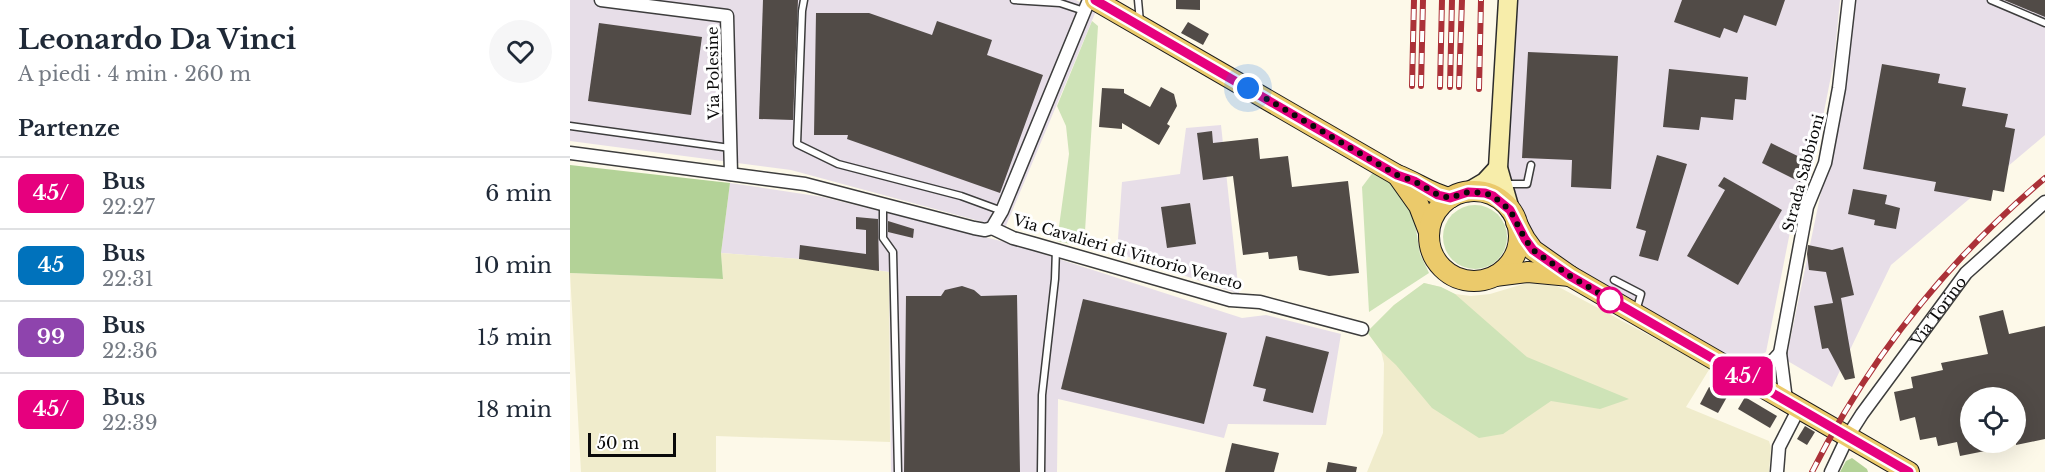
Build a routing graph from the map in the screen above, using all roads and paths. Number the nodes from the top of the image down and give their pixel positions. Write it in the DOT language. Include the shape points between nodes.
graph roads {
  1 [pos="601,0"];
  2 [pos="804,0"];
  3 [pos="1014,0"];
  4 [pos="1138,0"];
  5 [pos="1508,0"];
  6 [pos="1849,0"];
  7 [pos="1991,0"];
  8 [pos="1090,4"];
  9 [pos="2045,23"];
  10 [pos="1140,26"];
  11 [pos="570,126"];
  12 [pos="730,148"];
  13 [pos="570,153"];
  14 [pos="1531,165"];
  15 [pos="731,174"];
  16 [pos="1397,175"];
  17 [pos="1500,176"];
  18 [pos="1459,195"];
  19 [pos="2044,203"];
  20 [pos="882,205"];
  21 [pos="1002,211"];
  22 [pos="1513,216"];
  23 [pos="992,228"];
  24 [pos="1429,232"];
  25 [pos="1056,249"];
  26 [pos="1570,276"];
  27 [pos="1494,277"];
  28 [pos="1614,280"];
  29 [pos="1635,315"];
  30 [pos="1362,329"];
  31 [pos="1780,353"];
  32 [pos="1753,382"];
  33 [pos="1792,404"];
  34 [pos="1848,436"];
  35 [pos="898,472"];
  36 [pos="1041,472"];
  37 [pos="1777,472"];
  38 [pos="1831,472"];
  39 [pos="1909,472"];
  1 -- 12 [label="street, Via Polesine" via="727,16"];
  2 -- 21 [label="lane" via="797,144 838,164 961,196"];
  3 -- 8 [label="lane"];
  4 -- 10 [label="lane"];
  5 -- 17 [label="street"];
  6 -- 31 [label="street, Strada Sabbioni" via="1825,163 1807,207"];
  7 -- 9 [label="lane"];
  8 -- 10 [label="main road"];
  8 -- 21 [label="street, Via Cavalieri di Vittorio Veneto"];
  10 -- 16 [label="main road"];
  11 -- 12 [label="lane"];
  12 -- 15 [label="street, Via Polesine"];
  13 -- 15 [label="street, Via Cavalieri di Vittorio Veneto"];
  14 -- 17 [label="lane" via="1527,184"];
  15 -- 20 [label="street, Via Cavalieri di Vittorio Veneto" via="805,184"];
  16 -- 18 [label="main road" via="1438,195"];
  16 -- 24 [label="main road" via="1419,206"];
  17 -- 18 [label="street"];
  17 -- 22 [label="street"];
  18 -- 22 [label="main road" via="1493,196"];
  18 -- 24 [label="main road" via="1438,209"];
  19 -- 34 [label="street, Via Torino" via="1966,273"];
  20 -- 23 [label="street, Via Cavalieri di Vittorio Veneto" via="974,228"];
  20 -- 35 [label="lane" via="883,238 893,252"];
  21 -- 23 [label="street, Via Cavalieri di Vittorio Veneto"];
  22 -- 26 [label="main road" via="1533,250"];
  22 -- 27 [label="main road" via="1519,239 1515,254"];
  23 -- 25 [label="street, Via Cavalieri di Vittorio Veneto"];
  24 -- 27 [label="main road" via="1432,254 1445,270 1466,280"];
  25 -- 30 [label="street, Via Cavalieri di Vittorio Veneto" via="1230,300 1260,303"];
  25 -- 36 [label="lane" via="1042,395"];
  26 -- 27 [label="main road" via="1528,272"];
  26 -- 29 [label="main road"];
  28 -- 29 [label="lane" via="1641,294"];
  29 -- 32 [label="main road"];
  31 -- 32 [label="street"];
  31 -- 33 [label="street, Strada Sabbioni"];
  32 -- 33 [label="main road"];
  33 -- 34 [label="main road"];
  33 -- 37 [label="street" via="1779,447"];
  34 -- 38 [label="street, Via Torino"];
  34 -- 39 [label="main road"];
}
